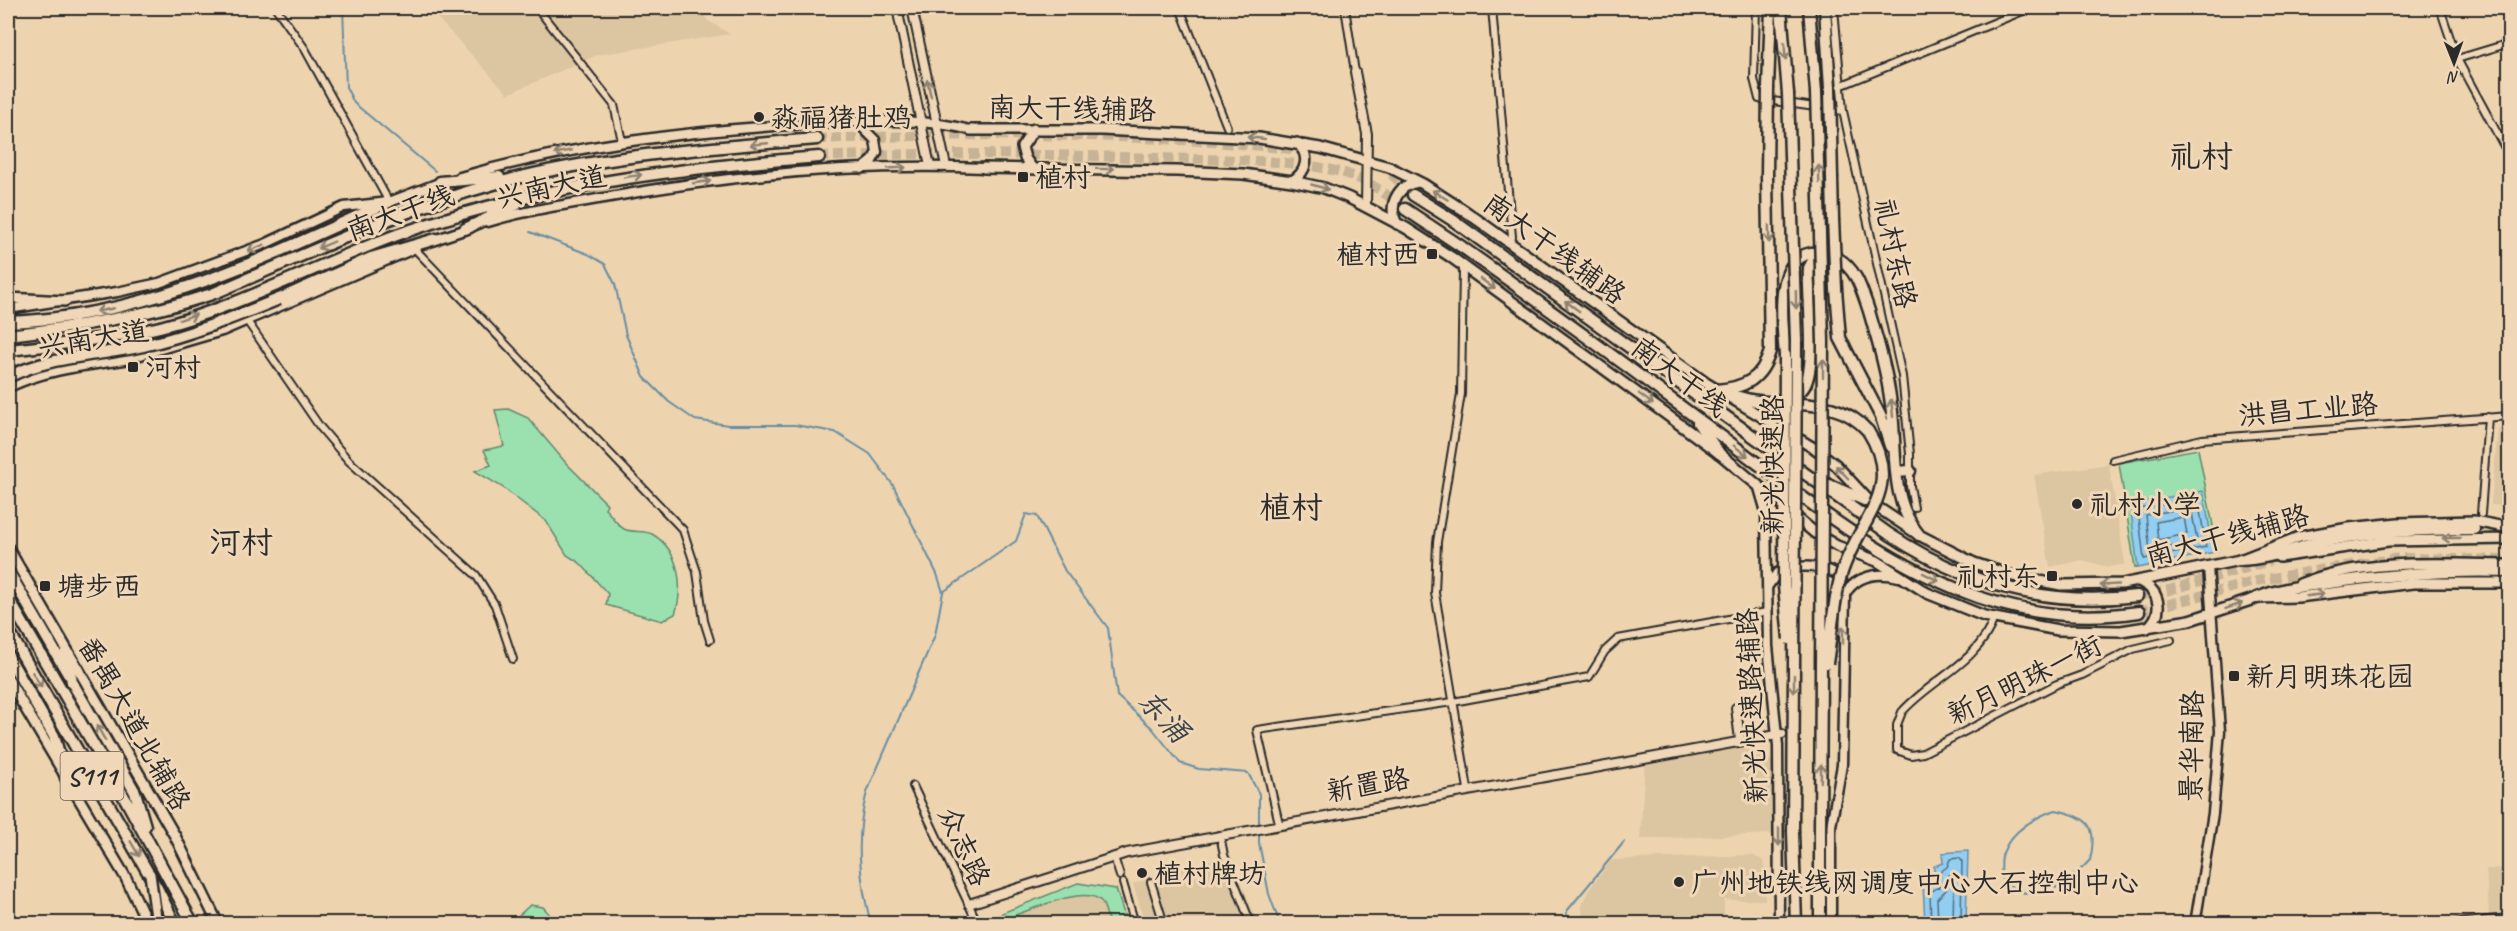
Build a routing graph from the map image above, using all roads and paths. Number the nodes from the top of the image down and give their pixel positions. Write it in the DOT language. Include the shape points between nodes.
graph roads {
  1 [pos="276,8"];
  2 [pos="537,8"];
  3 [pos="897,8"];
  4 [pos="912,8"];
  5 [pos="1180,8"];
  6 [pos="1345,8"];
  7 [pos="1492,8"];
  8 [pos="1756,8"];
  9 [pos="1771,8"];
  10 [pos="1781,8"];
  11 [pos="1809,8"];
  12 [pos="1825,8"];
  13 [pos="1834,8"];
  14 [pos="2030,8"];
  15 [pos="2440,8"];
  16 [pos="2510,43"];
  17 [pos="2457,59"];
  18 [pos="1355,72"];
  19 [pos="1835,87"];
  20 [pos="1843,111"];
  21 [pos="920,121"];
  22 [pos="936,121"];
  23 [pos="857,122"];
  24 [pos="1227,127"];
  25 [pos="1034,129"];
  26 [pos="970,130"];
  27 [pos="817,138"];
  28 [pos="622,141"];
  29 [pos="1297,143"];
  30 [pos="819,157"];
  31 [pos="2510,158"];
  32 [pos="1367,160"];
  33 [pos="930,166"];
  34 [pos="946,166"];
  35 [pos="984,168"];
  36 [pos="1032,168"];
  37 [pos="862,169"];
  38 [pos="532,175"];
  39 [pos="1292,181"];
  40 [pos="440,182"];
  41 [pos="1418,182"];
  42 [pos="1413,195"];
  43 [pos="534,196"];
  44 [pos="389,202"];
  45 [pos="1366,207"];
  46 [pos="1405,209"];
  47 [pos="1397,224"];
  48 [pos="465,230"];
  49 [pos="1512,237"];
  50 [pos="436,238"];
  51 [pos="415,249"];
  52 [pos="1826,253"];
  53 [pos="1463,269"];
  54 [pos="8,298"];
  55 [pos="65,301"];
  56 [pos="8,309"];
  57 [pos="247,321"];
  58 [pos="8,322"];
  59 [pos="8,335"];
  60 [pos="8,350"];
  61 [pos="132,358"];
  62 [pos="8,375"];
  63 [pos="8,387"];
  64 [pos="1716,390"];
  65 [pos="1774,402"];
  66 [pos="1693,415"];
  67 [pos="2510,416"];
  68 [pos="2488,417"];
  69 [pos="1719,453"];
  70 [pos="2113,460"];
  71 [pos="1896,469"];
  72 [pos="1910,471"];
  73 [pos="1808,476"];
  74 [pos="1759,487"];
  75 [pos="1871,503"];
  76 [pos="1914,508"];
  77 [pos="2481,514"];
  78 [pos="2510,528"];
  79 [pos="2474,529"];
  80 [pos="1919,535"];
  81 [pos="2510,538"];
  82 [pos="8,548"];
  83 [pos="2270,558"];
  84 [pos="2240,560"];
  85 [pos="2510,566"];
  86 [pos="2208,567"];
  87 [pos="8,571"];
  88 [pos="2510,572"];
  89 [pos="1899,577"];
  90 [pos="2141,582"];
  91 [pos="2510,583"];
  92 [pos="2300,584"];
  93 [pos="1767,590"];
  94 [pos="1845,594"];
  95 [pos="2137,596"];
  96 [pos="8,598"];
  97 [pos="2257,598"];
  98 [pos="1767,612"];
  99 [pos="2139,612"];
  100 [pos="2211,613"];
  101 [pos="1994,618"];
  102 [pos="2147,628"];
  103 [pos="8,630"];
  104 [pos="710,640"];
  105 [pos="2171,640"];
  106 [pos="66,651"];
  107 [pos="8,656"];
  108 [pos="513,659"];
  109 [pos="1794,663"];
  110 [pos="8,679"];
  111 [pos="72,682"];
  112 [pos="1821,696"];
  113 [pos="1453,702"];
  114 [pos="1736,708"];
  115 [pos="1782,734"];
  116 [pos="1740,740"];
  117 [pos="66,778"];
  118 [pos="913,786"];
  119 [pos="1468,789"];
  120 [pos="1279,823"];
  121 [pos="1220,835"];
  122 [pos="150,843"];
  123 [pos="1114,857"];
  124 [pos="150,874"];
  125 [pos="1151,882"];
  126 [pos="969,904"];
  127 [pos="2510,918"];
  128 [pos="150,923"];
  129 [pos="175,924"];
  130 [pos="193,924"];
  131 [pos="218,924"];
  132 [pos="978,924"];
  133 [pos="1135,924"];
  134 [pos="1164,924"];
  135 [pos="1251,924"];
  136 [pos="1779,924"];
  137 [pos="1796,924"];
  138 [pos="1820,924"];
  139 [pos="1831,924"];
  140 [pos="2195,924"];
  141 [pos="2443,924"];
  1 -- 44 [label="street" via="305,49"];
  2 -- 28 [label="street" via="614,105"];
  3 -- 21 [label="street"];
  22 -- 4 [label="street, one-way"];
  5 -- 24 [label="street"];
  6 -- 18 [label="street"];
  7 -- 49 [label="street"];
  8 -- 20 [label="street" via="1754,79 1760,99"];
  9 -- 64 [label="highway, one-way, bridge" via="1767,176 1770,351 1765,367 1755,379 1740,387"];
  10 -- 109 [label="highway, 新光快速路, one-way, bridge" via="1788,94 1796,340"];
  112 -- 11 [label="highway, 新光快速路, one-way, bridge" via="1823,341 1816,92"];
  12 -- 19 [label="highway"];
  13 -- 19 [label="street, 礼村东路"];
  14 -- 19 [label="street"];
  15 -- 17 [label="street"];
  16 -- 17 [label="street"];
  17 -- 31 [label="street"];
  18 -- 32 [label="street" via="1367,128"];
  19 -- 20 [label="street, 礼村东路"];
  19 -- 71 [label="highway, bridge" via="1832,177 1840,338 1881,417"];
  20 -- 72 [label="street, 礼村东路" via="1902,376"];
  21 -- 22 [label="main road, 兴南大道"];
  21 -- 23 [label="main road, 兴南大道"];
  21 -- 33 [label="street"];
  22 -- 26 [label="main road, 兴南大道"];
  22 -- 34 [label="street"];
  23 -- 28 [label="main road, 兴南大道"];
  23 -- 37 [label="main road" via="875,140 877,152"];
  25 -- 26 [label="main road, 南大干线辅路"];
  29 -- 25 [label="main road, 南大干线辅路, one-way" via="1237,136"];
  25 -- 36 [label="main road" via="1022,147"];
  27 -- 38 [label="highway, 南大干线, one-way" via="663,152"];
  28 -- 40 [label="main road, 兴南大道, one-way"];
  29 -- 32 [label="main road, 南大干线辅路"];
  29 -- 39 [label="main road" via="1305,155 1305,165"];
  43 -- 30 [label="highway, 南大干线, one-way" via="666,171"];
  32 -- 41 [label="main road, 南大干线辅路"];
  32 -- 45 [label="street"];
  33 -- 34 [label="main road, 兴南大道"];
  37 -- 33 [label="main road, 兴南大道, one-way"];
  34 -- 35 [label="main road, 兴南大道"];
  35 -- 36 [label="main road"];
  36 -- 39 [label="main road, one-way" via="1196,172"];
  48 -- 37 [label="main road, 兴南大道, one-way" via="514,214 635,192 732,178"];
  38 -- 40 [label="highway"];
  38 -- 59 [label="highway, 南大干线, one-way" via="442,199 181,304 97,323"];
  39 -- 45 [label="main road, one-way" via="1334,191"];
  40 -- 44 [label="main road, 兴南大道"];
  41 -- 47 [label="main road" via="1407,185 1395,198 1393,213"];
  64 -- 41 [label="main road, 南大干线辅路, one-way"];
  73 -- 42 [label="highway, 南大干线, one-way"];
  43 -- 48 [label="highway"];
  60 -- 43 [label="highway, 南大干线, one-way" via="73,344 161,327 270,288 404,232"];
  44 -- 55 [label="main road, 兴南大道, one-way" via="344,207 265,244 159,283"];
  44 -- 58 [label="highway, one-way" via="261,260 143,302 68,317"];
  45 -- 47 [label="main road"];
  46 -- 66 [label="highway, 南大干线"];
  47 -- 69 [label="main road, one-way" via="1451,257"];
  48 -- 50 [label="main road, 兴南大道"];
  50 -- 51 [label="main road, 兴南大道"];
  50 -- 62 [label="highway, bridge" via="371,258 279,299 180,336"];
  51 -- 57 [label="main road, 兴南大道"];
  51 -- 104 [label="street" via="683,530 697,572"];
  52 -- 65 [label="highway" via="1815,257 1809,268 1810,358 1806,382 1799,392"];
  71 -- 52 [label="highway, one-way" via="1889,390 1864,297 1850,267"];
  52 -- 109 [label="highway, bridge" via="1802,256 1787,275 1783,296 1785,603"];
  53 -- 113 [label="street" via="1461,394 1437,542 1435,593"];
  54 -- 55 [label="main road"];
  55 -- 56 [label="main road, 兴南大道"];
  57 -- 61 [label="main road, 兴南大道"];
  57 -- 108 [label="street" via="320,427 349,461 476,575 495,605"];
  61 -- 62 [label="main road, 兴南大道"];
  61 -- 63 [label="main road" via="47,372"];
  64 -- 65 [label="highway"];
  75 -- 64 [label="main road, 南大干线辅路, one-way" via="1822,454"];
  65 -- 112 [label="highway, bridge" via="1815,404 1851,416 1868,431 1880,457 1882,483 1875,507 1842,573"];
  66 -- 69 [label="highway"];
  66 -- 99 [label="highway, 南大干线, one-way" via="1844,525 1914,569 1956,589 2012,607 2049,613 2097,616"];
  67 -- 68 [label="street, 洪昌工业路"];
  68 -- 70 [label="street, 洪昌工业路" via="2202,439"];
  68 -- 77 [label="street"];
  69 -- 74 [label="main road"];
  71 -- 72 [label="highway"];
  71 -- 80 [label="highway" via="1900,504"];
  72 -- 76 [label="street, 礼村东路"];
  73 -- 75 [label="highway"];
  73 -- 95 [label="highway, 南大干线" via="1899,541 1980,581 2052,597"];
  74 -- 89 [label="main road" via="1815,533 1877,561"];
  74 -- 93 [label="main road, 新光快速路辅路" via="1766,512"];
  75 -- 80 [label="main road, 南大干线辅路"];
  78 -- 84 [label="main road, 南大干线辅路" via="2474,521 2375,525 2299,537"];
  79 -- 83 [label="highway" via="2358,536 2301,547"];
  90 -- 80 [label="main road, 南大干线辅路, one-way" via="2085,585 2035,581 1974,563"];
  81 -- 83 [label="main road, one-way" via="2388,541"];
  82 -- 106 [label="main road, 番禺大道北辅路"];
  83 -- 84 [label="highway"];
  84 -- 86 [label="main road, 南大干线辅路"];
  85 -- 92 [label="main road" via="2388,567 2321,576"];
  86 -- 90 [label="main road, 南大干线辅路"];
  86 -- 100 [label="main road, 景华南路"];
  87 -- 111 [label="highway"];
  88 -- 92 [label="highway" via="2426,571"];
  89 -- 94 [label="main road" via="1870,576 1853,584"];
  89 -- 101 [label="main road" via="1943,600"];
  90 -- 102 [label="main road" via="2151,588 2159,604 2157,615"];
  97 -- 91 [label="main road, one-way" via="2413,583"];
  92 -- 97 [label="highway"];
  93 -- 94 [label="main road" via="1773,577 1782,571 1821,569 1841,577"];
  93 -- 98 [label="main road, 新光快速路辅路"];
  139 -- 94 [label="main road, one-way" via="1831,832 1842,765"];
  96 -- 122 [label="highway, S111"];
  100 -- 97 [label="main road, one-way"];
  98 -- 113 [label="street" via="1618,639 1605,651 1589,677"];
  98 -- 136 [label="main road, 新光快速路辅路, one-way" via="1779,763"];
  100 -- 102 [label="main road"];
  100 -- 140 [label="main road, 景华南路" via="2220,718 2219,757"];
  101 -- 102 [label="main road" via="2076,632"];
  101 -- 105 [label="street, 新月明珠一街" via="1986,638 1970,657 1902,712 1897,725 1898,750 1911,755 1923,753 2057,684 2133,650"];
  103 -- 124 [label="highway, S111, one-way"];
  106 -- 111 [label="highway"];
  106 -- 131 [label="main road, 番禺大道北辅路" via="175,837"];
  107 -- 117 [label="highway" via="54,736"];
  109 -- 137 [label="highway, 新光快速路, one-way, bridge"];
  110 -- 117 [label="main road"];
  122 -- 111 [label="highway, one-way" via="135,792"];
  138 -- 112 [label="highway, 新光快速路, one-way, bridge"];
  113 -- 119 [label="street"];
  113 -- 120 [label="street" via="1257,730"];
  114 -- 116 [label="street"];
  115 -- 116 [label="street, 新置路"];
  116 -- 119 [label="street, 新置路"];
  117 -- 128 [label="main road"];
  118 -- 126 [label="street, 众志路"];
  119 -- 120 [label="street, 新置路"];
  120 -- 121 [label="street, 新置路"];
  121 -- 123 [label="street, 新置路"];
  121 -- 135 [label="street"];
  122 -- 130 [label="highway, S111"];
  123 -- 126 [label="street, 新置路"];
  123 -- 133 [label="street"];
  124 -- 128 [label="main road, bridge"];
  124 -- 129 [label="highway, S111"];
  125 -- 134 [label="street"];
  126 -- 132 [label="street, 众志路"];
  127 -- 141 [label="street"];
}
